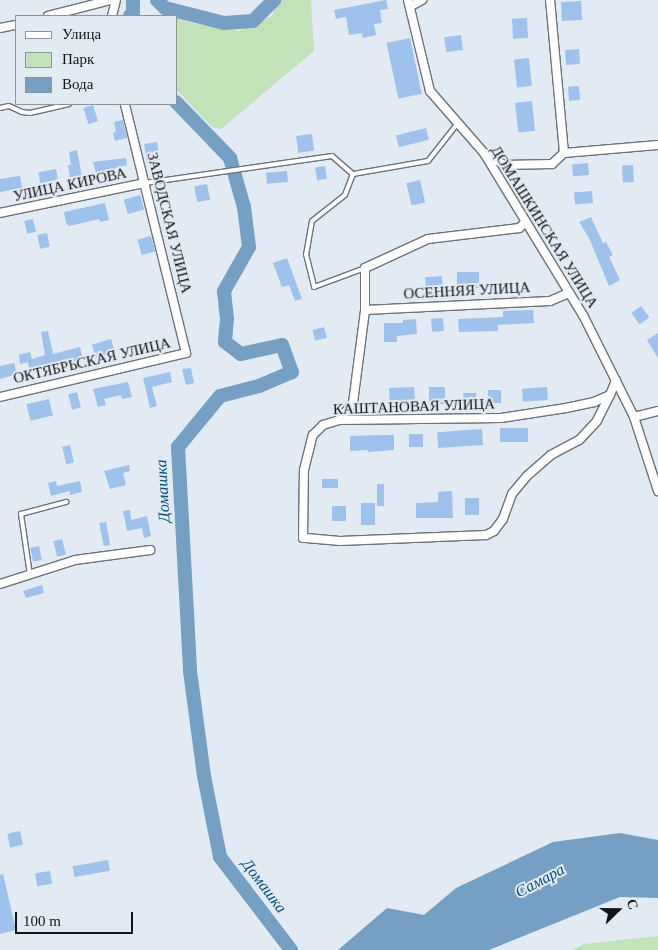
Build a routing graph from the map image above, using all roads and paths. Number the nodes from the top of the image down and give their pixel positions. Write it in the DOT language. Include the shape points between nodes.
graph roads {
  1 [pos="111,0"];
  2 [pos="116,0"];
  3 [pos="422,0"];
  4 [pos="550,0"];
  5 [pos="409,3"];
  6 [pos="52,15"];
  7 [pos="112,15"];
  8 [pos="15,24"];
  9 [pos="0,28"];
  10 [pos="65,105"];
  11 [pos="125,105"];
  12 [pos="0,108"];
  13 [pos="458,123"];
  14 [pos="658,145"];
  15 [pos="564,153"];
  16 [pos="484,154"];
  17 [pos="353,174"];
  18 [pos="145,183"];
  19 [pos="0,213"];
  20 [pos="526,222"];
  21 [pos="365,268"];
  22 [pos="569,293"];
  23 [pos="365,310"];
  24 [pos="186,348"];
  25 [pos="616,380"];
  26 [pos="610,394"];
  27 [pos="0,397"];
  28 [pos="658,411"];
  29 [pos="634,417"];
  30 [pos="339,420"];
  31 [pos="658,491"];
  32 [pos="66,502"];
  33 [pos="150,550"];
  34 [pos="30,575"];
  35 [pos="0,584"];
  1 -- 6 [label="street"];
  2 -- 7 [label="street"];
  3 -- 5 [label="street" via="419,4"];
  4 -- 15 [label="street"];
  5 -- 13 [label="street, ДОМАШКИНСКАЯ УЛИЦА" via="430,92"];
  8 -- 9 [label="street"];
  10 -- 12 [label="lane" via="30,113 10,106"];
  11 -- 18 [label="street, ЗАВОДСКАЯ УЛИЦА"];
  13 -- 16 [label="street, ДОМАШКИНСКАЯ УЛИЦА"];
  13 -- 17 [label="lane" via="428,161"];
  14 -- 15 [label="street"];
  15 -- 16 [label="street" via="552,164 504,165"];
  16 -- 20 [label="street, ДОМАШКИНСКАЯ УЛИЦА"];
  17 -- 18 [label="lane" via="332,156"];
  17 -- 21 [label="lane" via="345,195 312,221 306,254 314,287"];
  18 -- 19 [label="street, УЛИЦА КИРОВА"];
  18 -- 24 [label="street, ЗАВОДСКАЯ УЛИЦА"];
  20 -- 21 [label="street" via="519,228 428,239"];
  20 -- 22 [label="street, ДОМАШКИНСКАЯ УЛИЦА"];
  21 -- 23 [label="street"];
  22 -- 23 [label="street, ОСЕННЯЯ УЛИЦА" via="550,301"];
  22 -- 25 [label="street, ДОМАШКИНСКАЯ УЛИЦА"];
  23 -- 30 [label="street" via="353,403"];
  24 -- 27 [label="street, ОКТЯБРЬСКАЯ УЛИЦА" via="186,353"];
  25 -- 26 [label="street"];
  25 -- 29 [label="street, ДОМАШКИНСКАЯ УЛИЦА"];
  26 -- 30 [label="street, КАШТАНОВАЯ УЛИЦА" via="594,402 500,418"];
  26 -- 30 [label="street, КАШТАНОВАЯ УЛИЦА" via="597,421 579,440 551,455 527,476 512,494 503,519 494,531 486,535 340,541 303,538 304,470 313,435 323,425"];
  28 -- 29 [label="street"];
  29 -- 31 [label="street, ДОМАШКИНСКАЯ УЛИЦА"];
  32 -- 34 [label="lane" via="21,514"];
  33 -- 34 [label="street" via="75,560"];
  34 -- 35 [label="street"];
}
